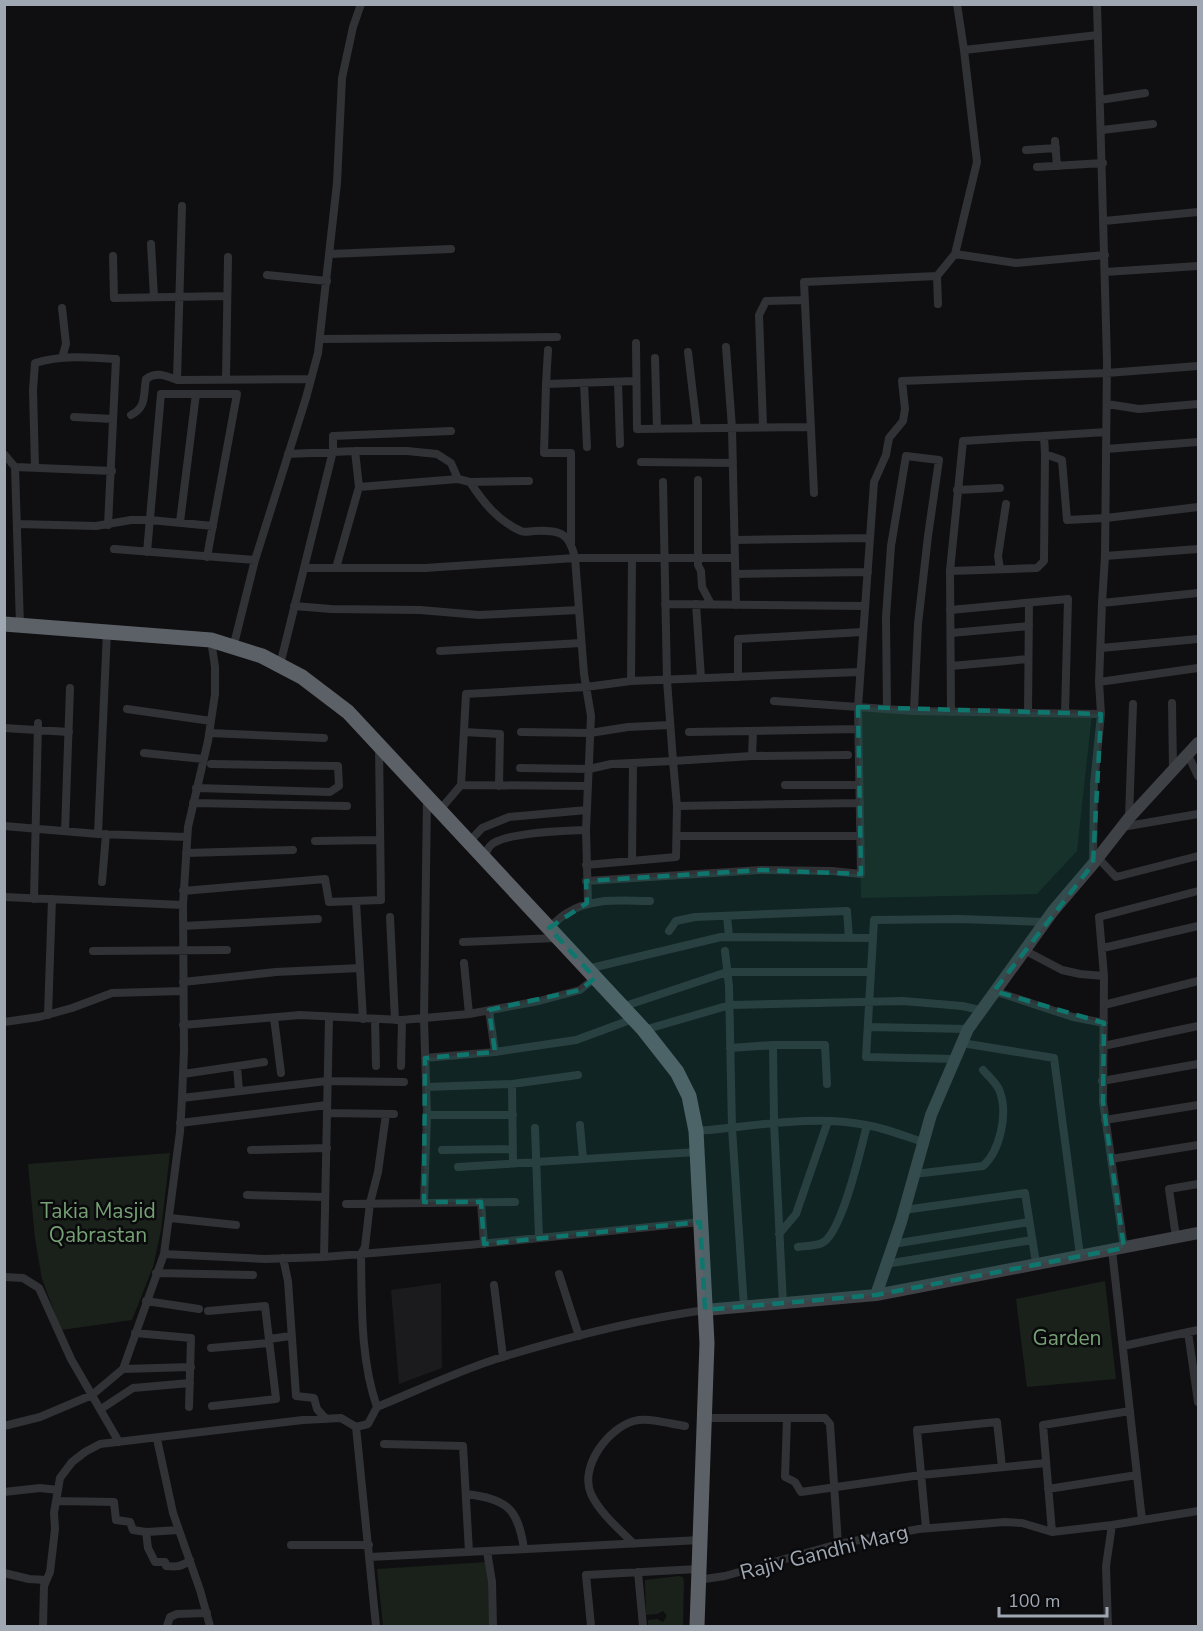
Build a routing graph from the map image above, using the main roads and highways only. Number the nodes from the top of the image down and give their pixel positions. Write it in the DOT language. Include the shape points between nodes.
graph roads {
  1 [pos="4,624"];
  2 [pos="697,1626"];
  1 -- 2 [label="highway" via="212,640 262,656 302,677 348,712 638,1024 677,1072 689,1096 696,1131 707,1343"];
}
